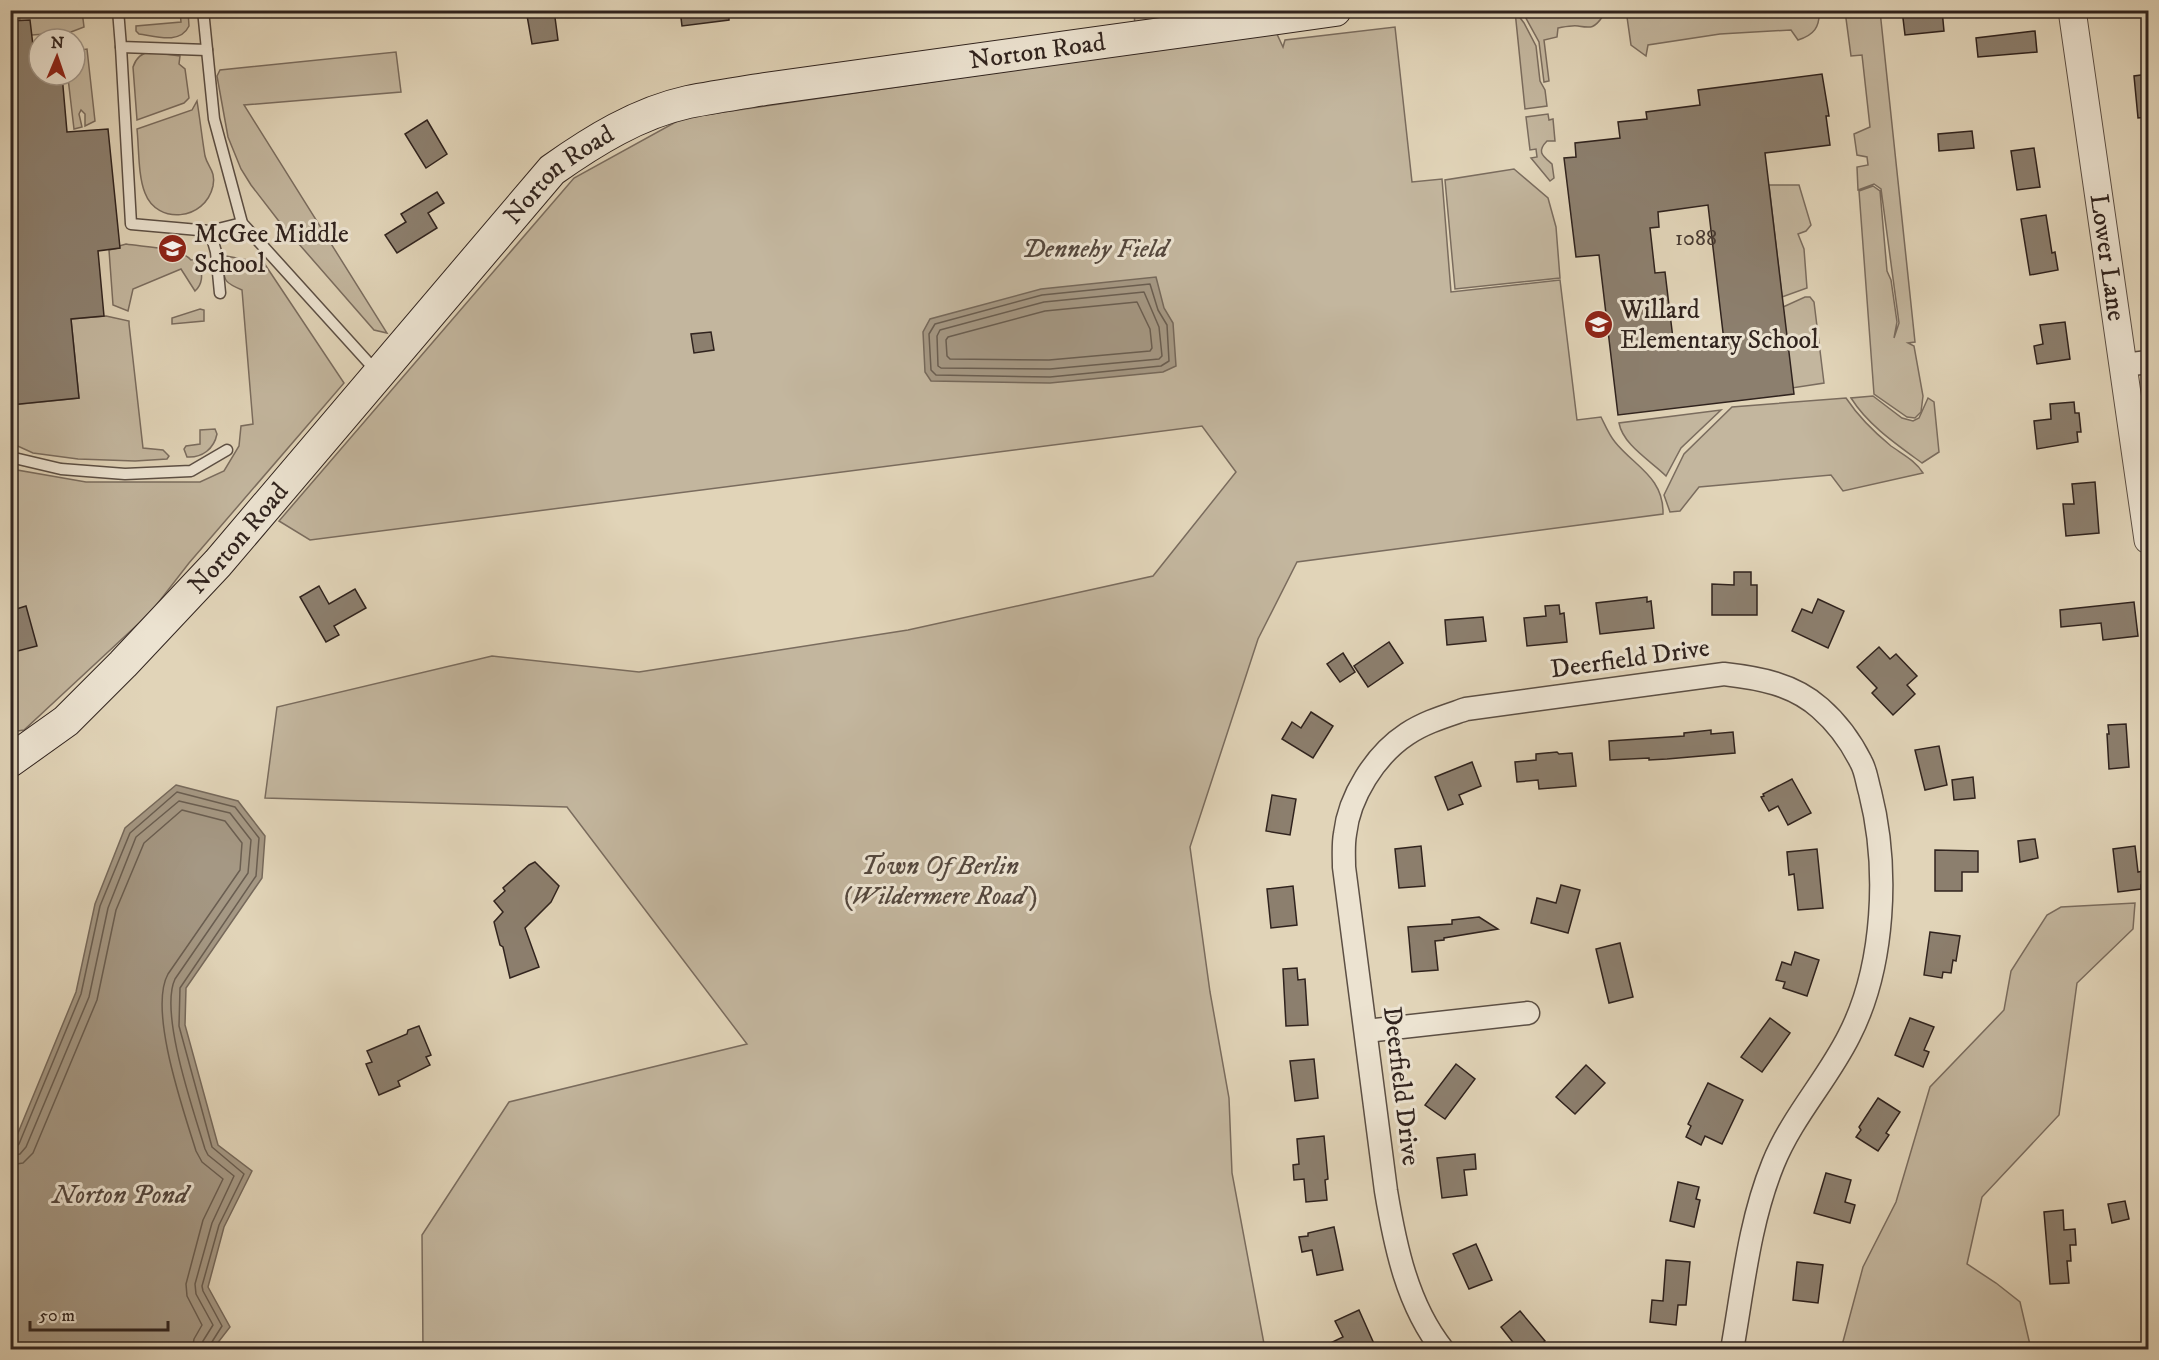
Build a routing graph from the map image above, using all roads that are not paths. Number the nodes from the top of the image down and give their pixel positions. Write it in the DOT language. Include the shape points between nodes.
graph roads {
  1 [pos="118,10"];
  2 [pos="203,10"];
  3 [pos="1335,10"];
  4 [pos="2072,10"];
  5 [pos="121,47"];
  6 [pos="207,50"];
  7 [pos="242,223"];
  8 [pos="210,231"];
  9 [pos="220,293"];
  10 [pos="2136,364"];
  11 [pos="379,375"];
  12 [pos="227,450"];
  13 [pos="10,457"];
  14 [pos="2148,540"];
  15 [pos="10,761"];
  16 [pos="1528,1012"];
  17 [pos="1366,1031"];
  18 [pos="1443,1350"];
  19 [pos="1732,1350"];
  1 -- 5 [label="lane"];
  2 -- 6 [label="lane"];
  3 -- 11 [label="main road, Norton Road" via="765,89 686,102 650,114 588,144 552,170"];
  4 -- 10 [label="street, Lower Lane"];
  5 -- 6 [label="lane"];
  5 -- 8 [label="lane" via="131,224"];
  6 -- 7 [label="lane" via="214,119"];
  7 -- 8 [label="lane"];
  7 -- 11 [label="lane"];
  8 -- 9 [label="lane"];
  10 -- 14 [label="street, Lower Lane"];
  11 -- 15 [label="main road, Norton Road" via="218,563 123,664 66,721"];
  12 -- 13 [label="lane" via="190,471 125,474 61,469"];
  16 -- 17 [label="street"];
  17 -- 18 [label="street, Deerfield Drive" via="1393,1233 1418,1309"];
  17 -- 19 [label="street, Deerfield Drive" via="1344,867 1345,834 1351,807 1364,782 1383,755 1406,735 1434,719 1467,709 1724,674 1759,678 1791,689 1820,708 1862,763 1875,812 1882,894 1878,940 1868,985 1850,1035 1774,1162 1758,1207"];
}
